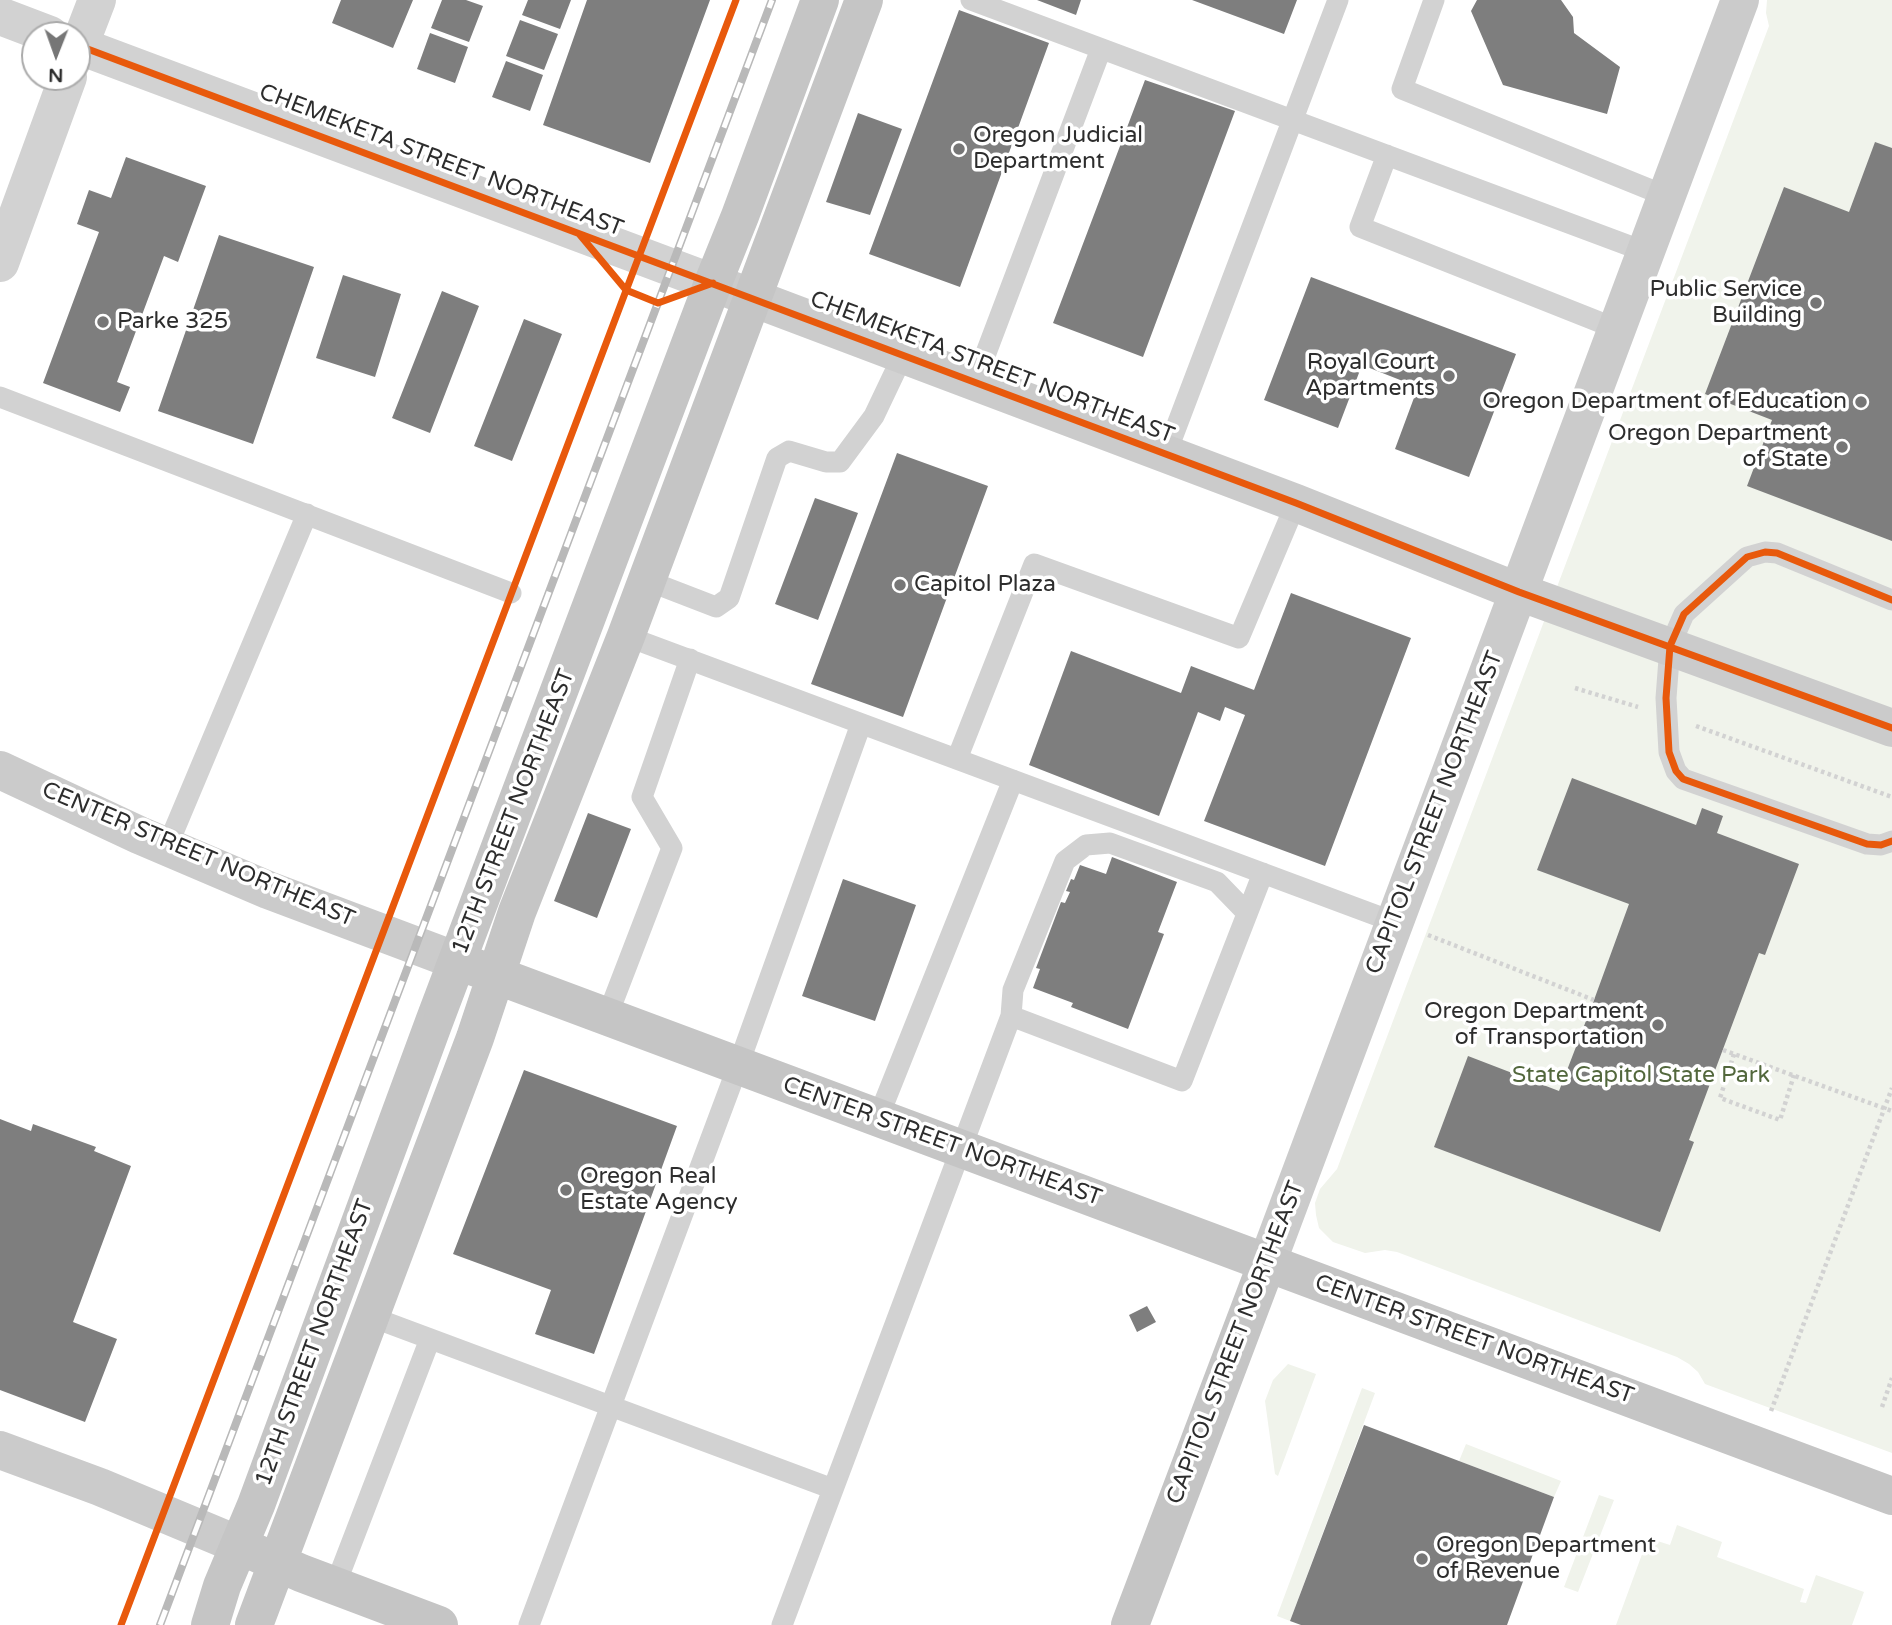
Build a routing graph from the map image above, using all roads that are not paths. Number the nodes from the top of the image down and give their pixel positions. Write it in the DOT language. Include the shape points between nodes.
graph roads {
  1 [pos="97,0"];
  2 [pos="820,0"];
  3 [pos="864,0"];
  4 [pos="971,0"];
  5 [pos="1338,0"];
  6 [pos="1434,0"];
  7 [pos="1740,0"];
  8 [pos="0,16"];
  9 [pos="86,21"];
  10 [pos="21,26"];
  11 [pos="1101,48"];
  12 [pos="91,58"];
  13 [pos="57,91"];
  14 [pos="1293,120"];
  15 [pos="1387,155"];
  16 [pos="1666,196"];
  17 [pos="1646,252"];
  18 [pos="0,263"];
  19 [pos="713,283"];
  20 [pos="753,299"];
  21 [pos="1617,329"];
  22 [pos="903,355"];
  23 [pos="975,382"];
  24 [pos="0,397"];
  25 [pos="1166,454"];
  26 [pos="1296,503"];
  27 [pos="307,514"];
  28 [pos="646,580"];
  29 [pos="1519,592"];
  30 [pos="511,593"];
  31 [pos="1892,600"];
  32 [pos="626,636"];
  33 [pos="1670,646"];
  34 [pos="690,659"];
  35 [pos="861,723"];
  36 [pos="1892,728"];
  37 [pos="957,759"];
  38 [pos="0,770"];
  39 [pos="1013,780"];
  40 [pos="0,795"];
  41 [pos="153,841"];
  42 [pos="1892,841"];
  43 [pos="1263,873"];
  44 [pos="1217,882"];
  45 [pos="1247,913"];
  46 [pos="1394,922"];
  47 [pos="457,961"];
  48 [pos="496,976"];
  49 [pos="1011,1016"];
  50 [pos="607,1017"];
  51 [pos="738,1066"];
  52 [pos="878,1118"];
  53 [pos="962,1149"];
  54 [pos="1266,1263"];
  55 [pos="369,1316"];
  56 [pos="430,1339"];
  57 [pos="610,1406"];
  58 [pos="3,1460"];
  59 [pos="833,1489"];
  60 [pos="1892,1496"];
  61 [pos="239,1545"];
  62 [pos="277,1562"];
  63 [pos="335,1586"];
  64 [pos="210,1625"];
  65 [pos="254,1625"];
  66 [pos="439,1625"];
  67 [pos="529,1625"];
  68 [pos="782,1625"];
  69 [pos="1130,1625"];
  1 -- 9 [label="street"];
  2 -- 19 [label="main road, 12TH STREET NORTHEAST"];
  3 -- 20 [label="main road, 12TH STREET NORTHEAST"];
  4 -- 11 [label="lane"];
  5 -- 14 [label="lane"];
  6 -- 16 [label="lane" via="1402,89"];
  7 -- 16 [label="street, CAPITOL STREET NORTHEAST"];
  8 -- 10 [label="street, CHEMEKETA STREET NORTHEAST"];
  11 -- 14 [label="lane"];
  11 -- 23 [label="lane"];
  12 -- 19 [label="street, CHEMEKETA STREET NORTHEAST"];
  13 -- 18 [label="street"];
  14 -- 15 [label="lane"];
  14 -- 25 [label="lane"];
  15 -- 17 [label="lane"];
  15 -- 21 [label="lane" via="1360,227"];
  16 -- 17 [label="street, CAPITOL STREET NORTHEAST"];
  17 -- 21 [label="street, CAPITOL STREET NORTHEAST"];
  19 -- 20 [label="street, CHEMEKETA STREET NORTHEAST"];
  19 -- 47 [label="main road, 12TH STREET NORTHEAST"];
  20 -- 22 [label="street, CHEMEKETA STREET NORTHEAST"];
  20 -- 28 [label="main road, 12TH STREET NORTHEAST"];
  21 -- 29 [label="street, CAPITOL STREET NORTHEAST"];
  22 -- 23 [label="street, CHEMEKETA STREET NORTHEAST"];
  22 -- 28 [label="lane" via="874,416 840,462 789,451 777,458 729,598 716,607"];
  23 -- 25 [label="street, CHEMEKETA STREET NORTHEAST"];
  24 -- 27 [label="lane"];
  25 -- 26 [label="street, CHEMEKETA STREET NORTHEAST"];
  26 -- 29 [label="street, CHEMEKETA STREET NORTHEAST"];
  26 -- 37 [label="lane" via="1239,638 1034,564"];
  27 -- 30 [label="lane"];
  27 -- 41 [label="lane"];
  28 -- 32 [label="main road, 12TH STREET NORTHEAST"];
  29 -- 33 [label="street, CHEMEKETA STREET NORTHEAST"];
  29 -- 46 [label="street, CAPITOL STREET NORTHEAST"];
  31 -- 33 [label="lane" via="1765,552 1747,557 1684,614"];
  32 -- 34 [label="lane"];
  32 -- 48 [label="main road, 12TH STREET NORTHEAST"];
  33 -- 36 [label="street, CHEMEKETA STREET NORTHEAST"];
  33 -- 42 [label="lane" via="1666,698 1670,752 1683,779 1867,844"];
  34 -- 35 [label="lane"];
  34 -- 50 [label="lane" via="642,797 671,848"];
  35 -- 37 [label="lane"];
  35 -- 51 [label="lane"];
  37 -- 39 [label="lane"];
  38 -- 41 [label="street, CENTER STREET NORTHEAST"];
  39 -- 43 [label="lane"];
  39 -- 52 [label="lane"];
  40 -- 41 [label="street"];
  41 -- 47 [label="street, CENTER STREET NORTHEAST"];
  43 -- 44 [label="lane"];
  43 -- 45 [label="lane"];
  43 -- 46 [label="lane"];
  44 -- 45 [label="lane"];
  44 -- 49 [label="lane" via="1110,843 1086,845 1065,861 1013,990"];
  45 -- 49 [label="lane" via="1182,1081"];
  46 -- 54 [label="street, CAPITOL STREET NORTHEAST"];
  47 -- 48 [label="main road, CENTER STREET NORTHEAST"];
  47 -- 61 [label="main road, 12TH STREET NORTHEAST"];
  48 -- 50 [label="main road, CENTER STREET NORTHEAST"];
  48 -- 55 [label="main road, 12TH STREET NORTHEAST"];
  49 -- 53 [label="lane"];
  50 -- 51 [label="main road, CENTER STREET NORTHEAST"];
  51 -- 52 [label="main road, CENTER STREET NORTHEAST"];
  51 -- 57 [label="lane"];
  52 -- 53 [label="main road, CENTER STREET NORTHEAST"];
  53 -- 54 [label="main road, CENTER STREET NORTHEAST"];
  53 -- 59 [label="lane"];
  54 -- 60 [label="main road, CENTER STREET NORTHEAST"];
  54 -- 69 [label="main road, CAPITOL STREET NORTHEAST"];
  55 -- 56 [label="lane"];
  55 -- 62 [label="main road, 12TH STREET NORTHEAST"];
  56 -- 57 [label="lane"];
  56 -- 63 [label="lane"];
  57 -- 59 [label="lane"];
  57 -- 67 [label="lane"];
  58 -- 61 [label="street" via="100,1487"];
  59 -- 68 [label="lane"];
  61 -- 62 [label="main road"];
  61 -- 64 [label="main road, 12TH STREET NORTHEAST"];
  62 -- 63 [label="main road"];
  62 -- 65 [label="main road, 12TH STREET NORTHEAST"];
  63 -- 66 [label="main road"];
}
